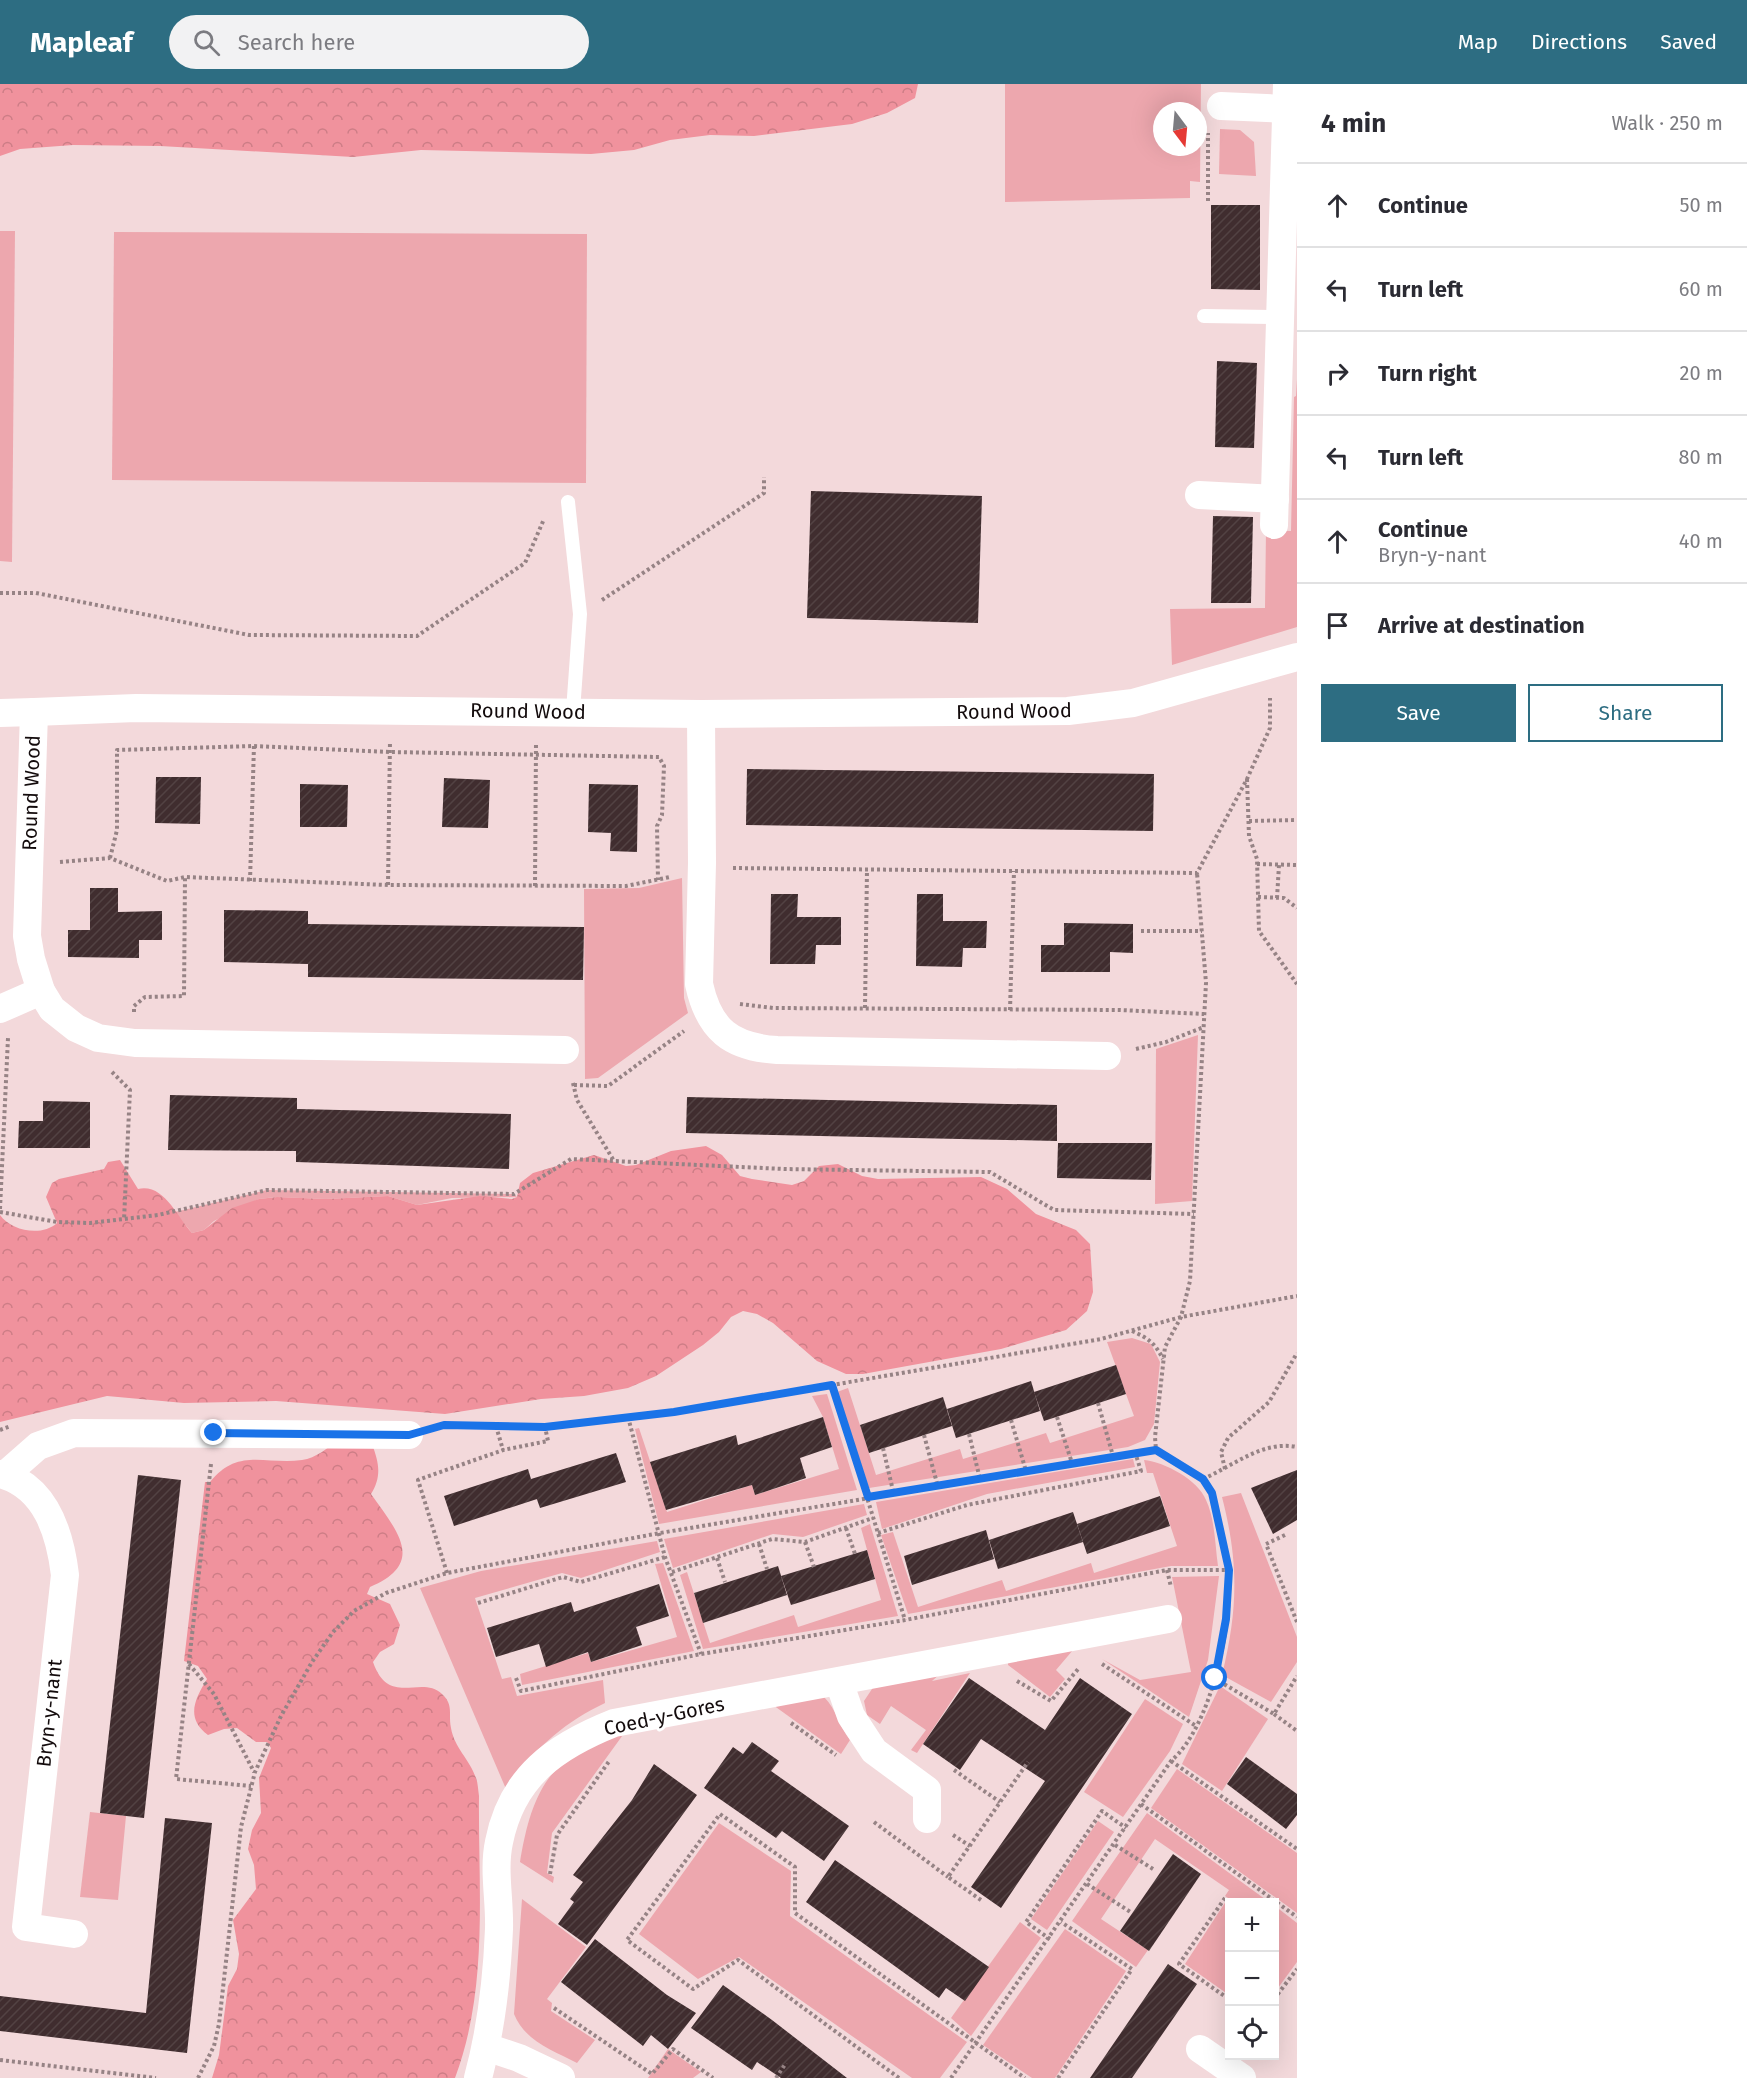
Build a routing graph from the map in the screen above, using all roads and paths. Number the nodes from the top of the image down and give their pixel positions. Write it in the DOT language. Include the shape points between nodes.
graph roads {
  1 [pos="1287,97"];
  2 [pos="1215,118"];
  3 [pos="1208,201"];
  4 [pos="1204,316"];
  5 [pos="1281,317"];
  6 [pos="764,477"];
  7 [pos="1199,495"];
  8 [pos="568,502"];
  9 [pos="0,593"];
  10 [pos="580,614"];
  11 [pos="1297,657"];
  12 [pos="1270,694"];
  13 [pos="245,709"];
  14 [pos="391,710"];
  15 [pos="537,711"];
  16 [pos="573,711"];
  17 [pos="0,712"];
  18 [pos="34,712"];
  19 [pos="701,714"];
  20 [pos="254,746"];
  21 [pos="390,752"];
  22 [pos="536,755"];
  23 [pos="1247,779"];
  24 [pos="1297,820"];
  25 [pos="1249,821"];
  26 [pos="110,858"];
  27 [pos="29,861"];
  28 [pos="1257,864"];
  29 [pos="1279,865"];
  30 [pos="1297,865"];
  31 [pos="702,868"];
  32 [pos="867,870"];
  33 [pos="1014,871"];
  34 [pos="1197,873"];
  35 [pos="185,877"];
  36 [pos="658,880"];
  37 [pos="250,881"];
  38 [pos="388,885"];
  39 [pos="535,886"];
  40 [pos="1258,897"];
  41 [pos="1277,898"];
  42 [pos="1297,908"];
  43 [pos="1141,930"];
  44 [pos="1202,931"];
  45 [pos="1297,984"];
  46 [pos="41,991"];
  47 [pos="718,1008"];
  48 [pos="865,1008"];
  49 [pos="0,1009"];
  50 [pos="1011,1010"];
  51 [pos="1204,1014"];
  52 [pos="1204,1027"];
  53 [pos="17,1032"];
  54 [pos="0,1037"];
  55 [pos="8,1037"];
  56 [pos="135,1043"];
  57 [pos="565,1050"];
  58 [pos="1107,1056"];
  59 [pos="110,1071"];
  60 [pos="574,1085"];
  61 [pos="614,1161"];
  62 [pos="0,1211"];
  63 [pos="1194,1214"];
  64 [pos="124,1220"];
  65 [pos="1297,1296"];
  66 [pos="1180,1317"];
  67 [pos="1131,1331"];
  68 [pos="1297,1353"];
  69 [pos="1164,1361"];
  70 [pos="832,1385"];
  71 [pos="1098,1403"];
  72 [pos="628,1417"];
  73 [pos="1057,1417"];
  74 [pos="1011,1420"];
  75 [pos="496,1426"];
  76 [pos="545,1427"];
  77 [pos="214,1433"];
  78 [pos="969,1434"];
  79 [pos="409,1435"];
  80 [pos="924,1435"];
  81 [pos="1297,1447"];
  82 [pos="883,1448"];
  83 [pos="503,1450"];
  84 [pos="1156,1450"];
  85 [pos="1135,1452"];
  86 [pos="1113,1456"];
  87 [pos="1072,1463"];
  88 [pos="1225,1469"];
  89 [pos="1026,1471"];
  90 [pos="2,1474"];
  91 [pos="981,1479"];
  92 [pos="1203,1479"];
  93 [pos="938,1487"];
  94 [pos="894,1495"];
  95 [pos="868,1497"];
  96 [pos="873,1518"];
  97 [pos="846,1528"];
  98 [pos="660,1533"];
  99 [pos="878,1533"];
  100 [pos="1285,1535"];
  101 [pos="805,1542"];
  102 [pos="759,1544"];
  103 [pos="855,1554"];
  104 [pos="665,1557"];
  105 [pos="717,1558"];
  106 [pos="814,1567"];
  107 [pos="767,1569"];
  108 [pos="1229,1570"];
  109 [pos="672,1572"];
  110 [pos="447,1573"];
  111 [pos="725,1582"];
  112 [pos="478,1603"];
  113 [pos="1168,1619"];
  114 [pos="905,1620"];
  115 [pos="1297,1622"];
  116 [pos="701,1654"];
  117 [pos="1099,1661"];
  118 [pos="189,1664"];
  119 [pos="1083,1664"];
  120 [pos="1296,1677"];
  121 [pos="516,1678"];
  122 [pos="1215,1678"];
  123 [pos="1016,1679"];
  124 [pos="839,1682"];
  125 [pos="1274,1714"];
  126 [pos="789,1722"];
  127 [pos="1196,1726"];
  128 [pos="1297,1731"];
  129 [pos="616,1751"];
  130 [pos="843,1760"];
  131 [pos="1171,1761"];
  132 [pos="1028,1762"];
  133 [pos="953,1769"];
  134 [pos="255,1772"];
  135 [pos="251,1786"];
  136 [pos="1000,1802"];
  137 [pos="1141,1804"];
  138 [pos="927,1818"];
  139 [pos="874,1822"];
  140 [pos="1126,1828"];
  141 [pos="1115,1845"];
  142 [pos="1297,1849"];
  143 [pos="1153,1869"];
  144 [pos="550,1874"];
  145 [pos="948,1877"];
  146 [pos="1087,1884"];
  147 [pos="1225,1898"];
  148 [pos="981,1900"];
  149 [pos="1132,1913"];
  150 [pos="1297,1917"];
  151 [pos="1060,1922"];
  152 [pos="74,1934"];
  153 [pos="1050,1940"];
  154 [pos="1297,1969"];
  155 [pos="1279,1994"];
  156 [pos="1225,1996"];
  157 [pos="554,2008"];
  158 [pos="976,2043"];
  159 [pos="486,2047"];
  160 [pos="1200,2049"];
  161 [pos="0,2060"];
  162 [pos="786,2063"];
  163 [pos="156,2078"];
  164 [pos="198,2078"];
  165 [pos="478,2078"];
  166 [pos="561,2078"];
  167 [pos="713,2078"];
  168 [pos="776,2078"];
  169 [pos="899,2078"];
  170 [pos="951,2078"];
  171 [pos="1026,2078"];
  172 [pos="1058,2078"];
  173 [pos="1242,2078"];
  1 -- 2 [label="street"];
  1 -- 5 [label="street"];
  2 -- 3 [label="path"];
  4 -- 5 [label="lane"];
  5 -- 7 [label="street" via="1275,512"];
  6 -- 10 [label="path" via="764,493"];
  8 -- 9 [label="path" via="550,505 525,563 417,636 249,635 36,593"];
  8 -- 10 [label="lane"];
  10 -- 16 [label="lane"];
  11 -- 19 [label="street, Round Wood" via="1152,698 1101,708 1035,712"];
  12 -- 23 [label="path" via="1270,728"];
  13 -- 14 [label="street, Round Wood"];
  13 -- 18 [label="street, Round Wood"];
  13 -- 20 [label="path"];
  14 -- 15 [label="street, Round Wood"];
  14 -- 21 [label="path"];
  15 -- 16 [label="street, Round Wood"];
  15 -- 22 [label="path"];
  16 -- 19 [label="street, Round Wood"];
  17 -- 18 [label="street"];
  18 -- 27 [label="street, Round Wood"];
  19 -- 31 [label="street"];
  20 -- 21 [label="path"];
  20 -- 26 [label="path" via="117,750 117,830"];
  20 -- 37 [label="path"];
  21 -- 22 [label="path"];
  21 -- 38 [label="path"];
  22 -- 36 [label="path" via="659,757 664,766 662,815 657,826"];
  22 -- 39 [label="path"];
  23 -- 25 [label="path"];
  23 -- 34 [label="path"];
  24 -- 25 [label="path"];
  25 -- 28 [label="path"];
  26 -- 27 [label="path"];
  26 -- 35 [label="path" via="167,881"];
  27 -- 46 [label="street, Round Wood" via="27,936"];
  28 -- 29 [label="path"];
  28 -- 40 [label="path"];
  29 -- 30 [label="path"];
  29 -- 41 [label="path"];
  31 -- 32 [label="path"];
  31 -- 36 [label="path"];
  31 -- 47 [label="street" via="699,984"];
  32 -- 33 [label="path"];
  32 -- 48 [label="path"];
  33 -- 34 [label="path"];
  33 -- 50 [label="path"];
  34 -- 44 [label="path"];
  35 -- 37 [label="path"];
  35 -- 56 [label="path" via="184,996 145,997 134,1006"];
  36 -- 39 [label="path" via="626,886"];
  37 -- 38 [label="path"];
  38 -- 39 [label="path"];
  40 -- 41 [label="path"];
  40 -- 45 [label="path" via="1259,931"];
  41 -- 42 [label="path" via="1284,898"];
  43 -- 44 [label="path"];
  44 -- 51 [label="path"];
  46 -- 49 [label="street"];
  46 -- 56 [label="street, Round Wood" via="51,1009 76,1028 98,1038"];
  47 -- 48 [label="path"];
  47 -- 58 [label="street" via="725,1034 759,1049"];
  47 -- 60 [label="path" via="608,1086"];
  48 -- 50 [label="path"];
  50 -- 51 [label="path"];
  51 -- 52 [label="path"];
  52 -- 58 [label="path" via="1166,1042"];
  52 -- 63 [label="path"];
  53 -- 55 [label="path"];
  54 -- 55 [label="path"];
  55 -- 62 [label="path"];
  56 -- 57 [label="street, Round Wood"];
  57 -- 60 [label="path"];
  59 -- 64 [label="path" via="130,1090"];
  60 -- 61 [label="path" via="577,1100"];
  61 -- 63 [label="path" via="784,1169 990,1172 1054,1210"];
  61 -- 64 [label="path" via="572,1159 514,1194 267,1190"];
  62 -- 64 [label="path" via="57,1222"];
  63 -- 66 [label="path" via="1190,1281"];
  65 -- 66 [label="path"];
  66 -- 67 [label="path"];
  66 -- 69 [label="path" via="1167,1339"];
  67 -- 69 [label="path" via="1149,1338"];
  67 -- 70 [label="path"];
  68 -- 88 [label="path" via="1269,1402 1228,1438 1221,1452"];
  69 -- 84 [label="path"];
  70 -- 72 [label="path"];
  70 -- 95 [label="path"];
  71 -- 86 [label="path"];
  72 -- 76 [label="path"];
  72 -- 98 [label="path"];
  73 -- 87 [label="path"];
  74 -- 89 [label="path"];
  75 -- 76 [label="path"];
  75 -- 79 [label="path" via="444,1425"];
  75 -- 83 [label="path"];
  76 -- 83 [label="path" via="548,1441"];
  77 -- 79 [label="street, Bryn-y-nant"];
  77 -- 90 [label="street, Bryn-y-nant" via="74,1433 38,1446"];
  77 -- 118 [label="path"];
  78 -- 91 [label="path"];
  80 -- 93 [label="path"];
  81 -- 88 [label="path" via="1287,1445 1255,1452"];
  82 -- 94 [label="path"];
  83 -- 110 [label="path" via="418,1480"];
  84 -- 85 [label="path"];
  84 -- 92 [label="path"];
  85 -- 86 [label="path"];
  85 -- 99 [label="path" via="1141,1471 967,1505"];
  86 -- 87 [label="path"];
  87 -- 89 [label="path"];
  88 -- 92 [label="path"];
  89 -- 91 [label="path"];
  90 -- 152 [label="street, Bryn-y-nant" via="28,1488 54,1522 62,1546 65,1575 26,1927"];
  91 -- 93 [label="path"];
  92 -- 108 [label="path" via="1212,1493"];
  93 -- 94 [label="path"];
  94 -- 95 [label="path"];
  95 -- 96 [label="path"];
  95 -- 98 [label="path"];
  96 -- 97 [label="path"];
  96 -- 99 [label="path"];
  97 -- 101 [label="path"];
  97 -- 103 [label="path"];
  98 -- 104 [label="path"];
  98 -- 110 [label="path"];
  99 -- 114 [label="path"];
  100 -- 115 [label="path" via="1266,1544"];
  101 -- 102 [label="path" via="772,1539"];
  101 -- 106 [label="path"];
  102 -- 105 [label="path"];
  102 -- 107 [label="path"];
  104 -- 109 [label="path"];
  104 -- 112 [label="path" via="582,1582 563,1577"];
  105 -- 109 [label="path"];
  105 -- 111 [label="path"];
  108 -- 114 [label="path" via="1172,1570"];
  108 -- 122 [label="path" via="1226,1619"];
  109 -- 116 [label="path"];
  110 -- 134 [label="path" via="386,1593 354,1611 333,1632 281,1716"];
  113 -- 124 [label="street, Coed-y-Gores"];
  114 -- 116 [label="path"];
  116 -- 121 [label="path" via="521,1690"];
  117 -- 127 [label="path"];
  118 -- 134 [label="path" via="214,1694"];
  118 -- 135 [label="path" via="176,1779"];
  119 -- 123 [label="path" via="1052,1701"];
  120 -- 125 [label="path"];
  122 -- 125 [label="path"];
  122 -- 127 [label="path"];
  124 -- 138 [label="street" via="851,1716 874,1752 927,1790"];
  124 -- 159 [label="street, Coed-y-Gores" via="614,1723 567,1743 544,1761 509,1809 499,1842 499,1927"];
  125 -- 128 [label="path"];
  126 -- 130 [label="path"];
  127 -- 131 [label="path" via="1182,1751"];
  129 -- 144 [label="path" via="556,1835"];
  131 -- 137 [label="path"];
  131 -- 142 [label="path"];
  132 -- 136 [label="path"];
  133 -- 136 [label="path"];
  134 -- 135 [label="path"];
  135 -- 164 [label="path" via="242,1827 219,2024 214,2046"];
  136 -- 145 [label="path"];
  137 -- 140 [label="path"];
  137 -- 150 [label="path"];
  139 -- 145 [label="path"];
  140 -- 141 [label="path"];
  140 -- 153 [label="path" via="1102,1811 1026,1922"];
  141 -- 143 [label="path"];
  141 -- 146 [label="path"];
  145 -- 148 [label="path"];
  146 -- 149 [label="path"];
  146 -- 151 [label="path"];
  147 -- 156 [label="path" via="1179,1964"];
  151 -- 153 [label="path"];
  151 -- 172 [label="path" via="1132,1969"];
  153 -- 158 [label="path"];
  154 -- 155 [label="path"];
  157 -- 167 [label="path" via="652,2074 673,2049"];
  158 -- 169 [label="path" via="795,1913 795,1867 720,1814 627,1940 693,1989 738,1960"];
  158 -- 170 [label="path"];
  158 -- 171 [label="path"];
  159 -- 165 [label="street, Coed-y-Gores"];
  159 -- 166 [label="street"];
  160 -- 173 [label="street"];
  161 -- 163 [label="path"];
  162 -- 168 [label="path"];
}
